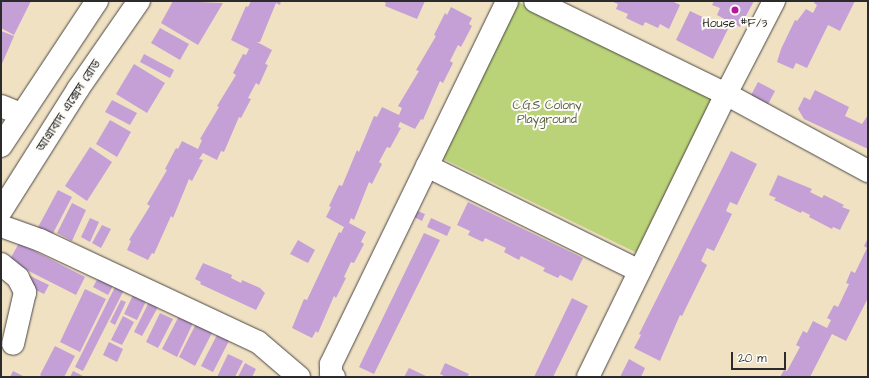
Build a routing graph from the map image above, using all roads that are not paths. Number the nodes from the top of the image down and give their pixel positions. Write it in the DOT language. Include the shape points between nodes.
graph roads {
  1 [pos="97,1"];
  2 [pos="139,1"];
  3 [pos="507,1"];
  4 [pos="535,1"];
  5 [pos="774,1"];
  6 [pos="726,94"];
  7 [pos="1,106"];
  8 [pos="21,114"];
  9 [pos="1,146"];
  10 [pos="427,166"];
  11 [pos="868,171"];
  12 [pos="1,211"];
  13 [pos="1,226"];
  14 [pos="1,264"];
  15 [pos="639,271"];
  16 [pos="13,344"];
  17 [pos="299,377"];
  18 [pos="334,377"];
  19 [pos="588,377"];
  1 -- 8 [label="street"];
  2 -- 12 [label="street, আগ্রাবাদ এক্সেস রোড" via="78,89"];
  3 -- 10 [label="street"];
  4 -- 6 [label="street"];
  5 -- 6 [label="street"];
  6 -- 11 [label="street"];
  6 -- 15 [label="street"];
  7 -- 8 [label="street"];
  8 -- 9 [label="street"];
  10 -- 15 [label="street"];
  10 -- 18 [label="street" via="331,364 331,373"];
  13 -- 17 [label="street" via="40,240 258,342"];
  14 -- 16 [label="street" via="18,278 25,292"];
  15 -- 19 [label="street"];
}
